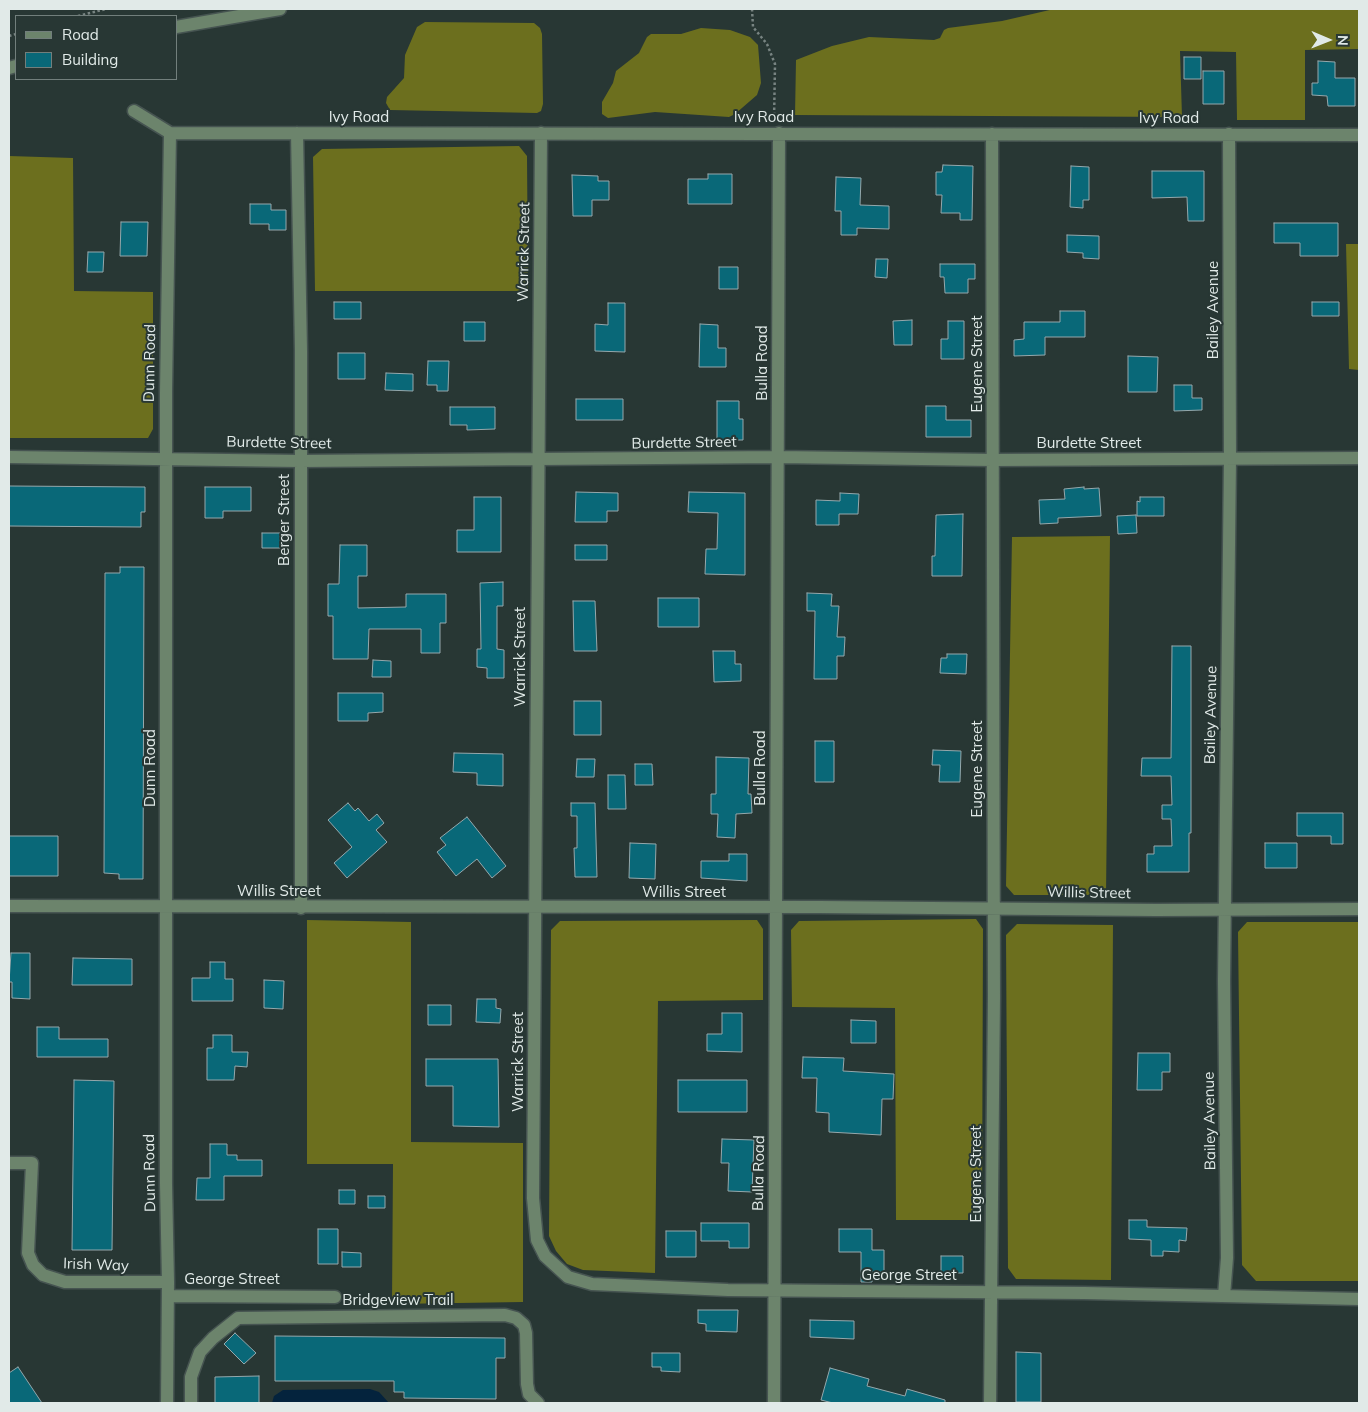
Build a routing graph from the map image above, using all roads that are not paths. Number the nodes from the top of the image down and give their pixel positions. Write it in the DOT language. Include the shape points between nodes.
graph roads {
  1 [pos="280,9"];
  2 [pos="178,26"];
  3 [pos="134,111"];
  4 [pos="170,133"];
  5 [pos="297,133"];
  6 [pos="542,133"];
  7 [pos="776,133"];
  8 [pos="992,134"];
  9 [pos="1229,134"];
  10 [pos="1359,135"];
  11 [pos="778,457"];
  12 [pos="9,458"];
  13 [pos="167,458"];
  14 [pos="1359,458"];
  15 [pos="537,459"];
  16 [pos="300,460"];
  17 [pos="993,460"];
  18 [pos="1230,460"];
  19 [pos="9,906"];
  20 [pos="167,907"];
  21 [pos="301,908"];
  22 [pos="535,908"];
  23 [pos="776,908"];
  24 [pos="993,909"];
  25 [pos="1359,909"];
  26 [pos="1225,910"];
  27 [pos="9,1163"];
  28 [pos="533,1182"];
  29 [pos="168,1282"];
  30 [pos="774,1290"];
  31 [pos="990,1292"];
  32 [pos="168,1296"];
  33 [pos="295,1296"];
  34 [pos="1224,1296"];
  35 [pos="335,1297"];
  36 [pos="1359,1299"];
  37 [pos="167,1403"];
  38 [pos="191,1403"];
  39 [pos="538,1403"];
  40 [pos="774,1403"];
  41 [pos="990,1403"];
  1 -- 2 [label="street"];
  3 -- 4 [label="street"];
  4 -- 5 [label="street, Ivy Road"];
  4 -- 13 [label="street, Dunn Road"];
  5 -- 6 [label="street, Ivy Road"];
  5 -- 16 [label="street, Berger Street"];
  6 -- 7 [label="street, Ivy Road"];
  6 -- 15 [label="street, Warrick Street"];
  7 -- 8 [label="street, Ivy Road"];
  7 -- 11 [label="street, Bulla Road"];
  8 -- 9 [label="street, Ivy Road"];
  8 -- 17 [label="street, Eugene Street"];
  9 -- 10 [label="street, Ivy Road"];
  9 -- 18 [label="street, Bailey Avenue"];
  11 -- 15 [label="street, Burdette Street"];
  11 -- 17 [label="street, Burdette Street"];
  11 -- 23 [label="street, Bulla Road"];
  12 -- 13 [label="street, Burdette Street"];
  13 -- 16 [label="street, Burdette Street"];
  13 -- 20 [label="street, Dunn Road"];
  14 -- 18 [label="street, Burdette Street"];
  15 -- 16 [label="street, Burdette Street"];
  15 -- 22 [label="street, Warrick Street"];
  16 -- 21 [label="street, Berger Street"];
  17 -- 18 [label="street, Burdette Street"];
  17 -- 24 [label="street, Eugene Street"];
  18 -- 26 [label="street, Bailey Avenue"];
  19 -- 20 [label="street, Willis Street"];
  20 -- 21 [label="street, Willis Street"];
  20 -- 29 [label="street, Dunn Road"];
  21 -- 22 [label="street, Willis Street"];
  22 -- 23 [label="street, Willis Street"];
  22 -- 28 [label="street, Warrick Street"];
  23 -- 24 [label="street, Willis Street"];
  23 -- 30 [label="street, Bulla Road"];
  24 -- 26 [label="street, Willis Street"];
  24 -- 31 [label="street, Eugene Street" via="993,1237"];
  25 -- 26 [label="street, Willis Street"];
  26 -- 34 [label="street, Bailey Avenue" via="1227,1258"];
  27 -- 29 [label="street, Irish Way" via="32,1163 28,1253 33,1265 43,1275 65,1282"];
  28 -- 30 [label="street, George Street" via="537,1240 545,1256 568,1277 592,1284"];
  29 -- 32 [label="street, Dunn Road"];
  30 -- 31 [label="street, George Street"];
  30 -- 40 [label="street, Bulla Road"];
  31 -- 34 [label="street, George Street"];
  31 -- 41 [label="street, Eugene Street"];
  32 -- 33 [label="street, George Street"];
  32 -- 37 [label="street, Dunn Road"];
  33 -- 35 [label="street, Bridgeview Trail"];
  34 -- 36 [label="street, George Street"];
  38 -- 39 [label="street, Bridgeview Trail" via="191,1377 200,1352 230,1322 246,1316 505,1315 524,1325 527,1384 529,1394"];
}
